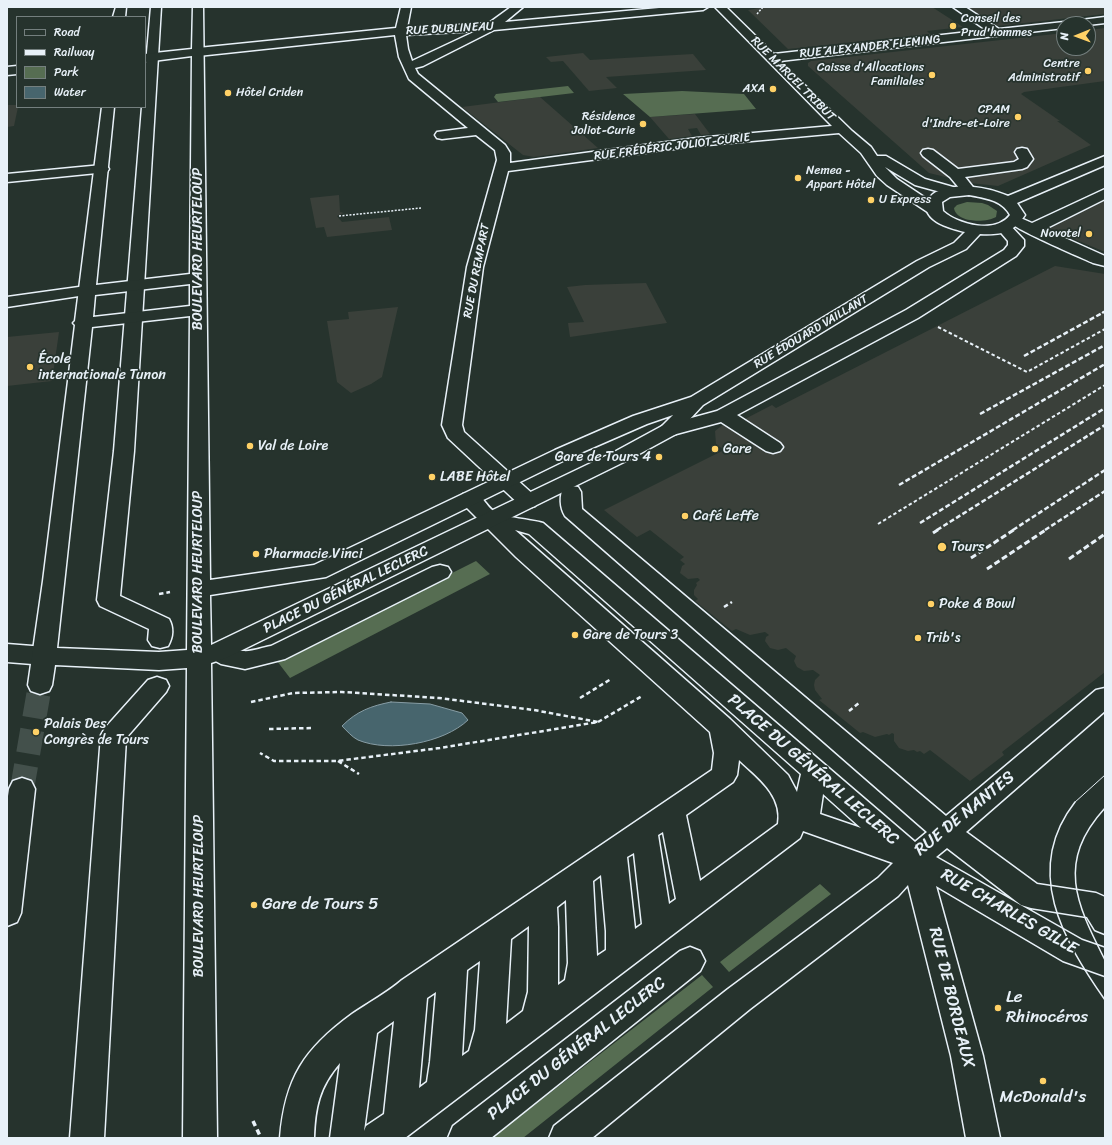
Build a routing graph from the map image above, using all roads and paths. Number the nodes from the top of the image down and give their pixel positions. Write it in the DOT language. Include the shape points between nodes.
graph roads {
  1 [pos="156,7"];
  2 [pos="198,7"];
  3 [pos="406,7"];
  4 [pos="518,7"];
  5 [pos="703,7"];
  6 [pos="720,7"];
  7 [pos="958,7"];
  8 [pos="493,26"];
  9 [pos="1056,26"];
  10 [pos="401,31"];
  11 [pos="996,32"];
  12 [pos="198,52"];
  13 [pos="149,57"];
  14 [pos="771,58"];
  15 [pos="408,66"];
  16 [pos="146,106"];
  17 [pos="108,108"];
  18 [pos="146,108"];
  19 [pos="476,129"];
  20 [pos="843,129"];
  21 [pos="441,133"];
  22 [pos="866,150"];
  23 [pos="1022,152"];
  24 [pos="928,153"];
  25 [pos="1105,160"];
  26 [pos="502,168"];
  27 [pos="102,169"];
  28 [pos="955,174"];
  29 [pos="908,175"];
  30 [pos="7,178"];
  31 [pos="962,192"];
  32 [pos="1105,193"];
  33 [pos="1008,202"];
  34 [pos="421,208"];
  35 [pos="934,210"];
  36 [pos="339,216"];
  37 [pos="1010,224"];
  38 [pos="977,229"];
  39 [pos="1032,229"];
  40 [pos="945,232"];
  41 [pos="1105,261"];
  42 [pos="923,264"];
  43 [pos="198,278"];
  44 [pos="135,285"];
  45 [pos="86,291"];
  46 [pos="7,302"];
  47 [pos="198,310"];
  48 [pos="132,318"];
  49 [pos="82,323"];
  50 [pos="934,325"];
  51 [pos="1105,329"];
  52 [pos="1105,385"];
  53 [pos="698,401"];
  54 [pos="724,416"];
  55 [pos="668,430"];
  56 [pos="773,447"];
  57 [pos="505,481"];
  58 [pos="570,492"];
  59 [pos="470,499"];
  60 [pos="528,501"];
  61 [pos="492,518"];
  62 [pos="878,524"];
  63 [pos="440,572"];
  64 [pos="198,589"];
  65 [pos="160,640"];
  66 [pos="7,654"];
  67 [pos="208,655"];
  68 [pos="45,656"];
  69 [pos="611,679"];
  70 [pos="40,685"];
  71 [pos="157,686"];
  72 [pos="642,696"];
  73 [pos="1105,697"];
  74 [pos="580,698"];
  75 [pos="251,702"];
  76 [pos="598,722"];
  77 [pos="721,726"];
  78 [pos="312,728"];
  79 [pos="269,729"];
  80 [pos="260,753"];
  81 [pos="337,761"];
  82 [pos="814,772"];
  83 [pos="359,774"];
  84 [pos="22,789"];
  85 [pos="672,811"];
  86 [pos="797,811"];
  87 [pos="644,830"];
  88 [pos="947,833"];
  89 [pos="613,852"];
  90 [pos="915,858"];
  91 [pos="579,875"];
  92 [pos="542,900"];
  93 [pos="691,905"];
  94 [pos="7,913"];
  95 [pos="1105,921"];
  96 [pos="657,930"];
  97 [pos="497,932"];
  98 [pos="620,957"];
  99 [pos="690,961"];
  100 [pos="1105,962"];
  101 [pos="453,963"];
  102 [pos="579,988"];
  103 [pos="413,990"];
  104 [pos="536,1020"];
  105 [pos="363,1025"];
  106 [pos="482,1060"];
  107 [pos="442,1091"];
  108 [pos="254,1121"];
  109 [pos="388,1130"];
  110 [pos="87,1138"];
  111 [pos="200,1138"];
  112 [pos="261,1138"];
  113 [pos="297,1138"];
  114 [pos="347,1138"];
  115 [pos="465,1138"];
  116 [pos="566,1138"];
  117 [pos="983,1138"];
  1 -- 13 [label="street"];
  2 -- 12 [label="street, BOULEVARD HEURTELOUP"];
  3 -- 10 [label="street, RUE DU REMPART"];
  4 -- 8 [label="street"];
  5 -- 8 [label="street, RUE DUBLINEAU"];
  6 -- 14 [label="street, RUE MARCEL TRIBUT"];
  7 -- 11 [label="street"];
  8 -- 10 [label="street, RUE DUBLINEAU"];
  8 -- 15 [label="street" via="462,43"];
  9 -- 11 [label="street, RUE ALEXANDER FLEMING"];
  10 -- 12 [label="street, RUE DUBLINEAU"];
  10 -- 15 [label="street, RUE DU REMPART" via="400,42"];
  11 -- 14 [label="street, RUE ALEXANDER FLEMING"];
  12 -- 13 [label="street, RUE DUBLINEAU"];
  12 -- 43 [label="street, BOULEVARD HEURTELOUP"];
  13 -- 16 [label="street"];
  14 -- 20 [label="street, RUE MARCEL TRIBUT"];
  15 -- 19 [label="street, RUE DU REMPART" via="416,79"];
  17 -- 27 [label="street"];
  18 -- 44 [label="street"];
  19 -- 21 [label="street"];
  19 -- 26 [label="street, RUE DU REMPART" via="500,148 504,160"];
  20 -- 22 [label="street, RUE MARCEL TRIBUT"];
  20 -- 26 [label="street, RUE FRÉDÉRIC JOLIOT-CURIE" via="697,142"];
  22 -- 29 [label="street, RUE MARCEL TRIBUT"];
  22 -- 35 [label="street, RUE MARCEL TRIBUT" via="882,173 892,182"];
  23 -- 28 [label="street" via="1026,159 1017,166"];
  24 -- 28 [label="street"];
  25 -- 33 [label="street"];
  26 -- 57 [label="street, RUE DU REMPART" via="477,261 452,425 455,434"];
  27 -- 30 [label="street"];
  27 -- 45 [label="street"];
  28 -- 29 [label="street"];
  28 -- 31 [label="street"];
  29 -- 31 [label="street, RUE MARCEL TRIBUT" via="926,184"];
  31 -- 33 [label="street, RUE MARCEL TRIBUT" via="990,195"];
  31 -- 35 [label="street" via="936,199 933,204"];
  32 -- 39 [label="street"];
  33 -- 37 [label="street" via="1016,208 1018,215"];
  34 -- 36 [label="path"];
  35 -- 40 [label="street, RUE MARCEL TRIBUT"];
  37 -- 38 [label="street"];
  37 -- 39 [label="street"];
  37 -- 54 [label="street" via="1016,246 1010,253 912,314"];
  38 -- 40 [label="street"];
  38 -- 42 [label="street, RUE ÉDOUARD VAILLANT" via="960,246"];
  39 -- 41 [label="street"];
  40 -- 42 [label="street, RUE ÉDOUARD VAILLANT"];
  42 -- 53 [label="street, RUE ÉDOUARD VAILLANT"];
  43 -- 44 [label="street"];
  43 -- 47 [label="street, BOULEVARD HEURTELOUP"];
  44 -- 45 [label="street"];
  44 -- 48 [label="street"];
  45 -- 46 [label="street"];
  45 -- 49 [label="street"];
  47 -- 48 [label="street"];
  47 -- 64 [label="street, BOULEVARD HEURTELOUP"];
  48 -- 49 [label="street"];
  48 -- 65 [label="street" via="124,451 108,600 161,625"];
  49 -- 68 [label="street"];
  50 -- 51 [label="path" via="1028,372"];
  52 -- 62 [label="path"];
  53 -- 55 [label="street, RUE ÉDOUARD VAILLANT"];
  53 -- 57 [label="street, RUE ÉDOUARD VAILLANT" via="640,420"];
  54 -- 55 [label="street"];
  54 -- 56 [label="street"];
  55 -- 60 [label="street, RUE ÉDOUARD VAILLANT"];
  57 -- 59 [label="street, RUE ÉDOUARD VAILLANT"];
  57 -- 60 [label="street, RUE DU REMPART"];
  58 -- 88 [label="street" via="572,511"];
  59 -- 61 [label="street, PLACE DU GÉNÉRAL LECLERC"];
  59 -- 64 [label="street, PLACE DU GÉNÉRAL LECLERC" via="318,572"];
  60 -- 61 [label="street, RUE ÉDOUARD VAILLANT"];
  61 -- 67 [label="street, PLACE DU GÉNÉRAL LECLERC"];
  61 -- 77 [label="street, PLACE DU GÉNÉRAL LECLERC" via="524,552"];
  61 -- 82 [label="street, PLACE DU GÉNÉRAL LECLERC" via="536,528"];
  63 -- 67 [label="street" via="277,653 245,660"];
  64 -- 67 [label="street, BOULEVARD HEURTELOUP"];
  66 -- 68 [label="street"];
  67 -- 68 [label="street" via="159,661"];
  67 -- 111 [label="street, BOULEVARD HEURTELOUP"];
  68 -- 70 [label="street"];
  69 -- 74 [label="path"];
  71 -- 110 [label="street" via="114,735"];
  72 -- 76 [label="path"];
  73 -- 88 [label="street, RUE DE NANTES"];
  75 -- 76 [label="path" via="293,693 342,692 439,698 534,710"];
  76 -- 81 [label="path" via="440,748"];
  77 -- 85 [label="street, PLACE DU GÉNÉRAL LECLERC" via="727,752 724,775"];
  77 -- 86 [label="street, PLACE DU GÉNÉRAL LECLERC" via="778,782"];
  78 -- 79 [label="path"];
  80 -- 81 [label="path" via="274,761"];
  81 -- 83 [label="path"];
  82 -- 86 [label="street"];
  82 -- 90 [label="street, PLACE DU GÉNÉRAL LECLERC"];
  84 -- 94 [label="street"];
  85 -- 87 [label="street, PLACE DU GÉNÉRAL LECLERC"];
  85 -- 93 [label="street"];
  86 -- 90 [label="street, RUE DE NANTES"];
  86 -- 93 [label="street, PLACE DU GÉNÉRAL LECLERC" via="790,830"];
  87 -- 89 [label="street, PLACE DU GÉNÉRAL LECLERC"];
  87 -- 96 [label="street"];
  88 -- 90 [label="street, RUE DE NANTES"];
  88 -- 95 [label="street" via="1031,896 1096,906"];
  89 -- 91 [label="street, PLACE DU GÉNÉRAL LECLERC"];
  89 -- 98 [label="street" via="621,931"];
  90 -- 100 [label="street, RUE CHARLES GILLE" via="1073,951"];
  90 -- 116 [label="street" via="888,887 739,999"];
  90 -- 117 [label="street, RUE DE BORDEAUX" via="967,1056"];
  91 -- 92 [label="street, PLACE DU GÉNÉRAL LECLERC"];
  91 -- 102 [label="street" via="583,963"];
  92 -- 97 [label="street, PLACE DU GÉNÉRAL LECLERC"];
  92 -- 104 [label="street" via="543,992"];
  93 -- 96 [label="street, PLACE DU GÉNÉRAL LECLERC"];
  96 -- 98 [label="street, PLACE DU GÉNÉRAL LECLERC"];
  97 -- 101 [label="street, PLACE DU GÉNÉRAL LECLERC"];
  97 -- 106 [label="street" via="490,1030"];
  98 -- 102 [label="street, PLACE DU GÉNÉRAL LECLERC"];
  99 -- 115 [label="street, PLACE DU GÉNÉRAL LECLERC"];
  101 -- 103 [label="street, PLACE DU GÉNÉRAL LECLERC"];
  101 -- 107 [label="street"];
  102 -- 104 [label="street, PLACE DU GÉNÉRAL LECLERC"];
  103 -- 105 [label="street, PLACE DU GÉNÉRAL LECLERC"];
  103 -- 109 [label="street, PLACE DU GÉNÉRAL LECLERC"];
  104 -- 106 [label="street, PLACE DU GÉNÉRAL LECLERC"];
  105 -- 113 [label="street, PLACE DU GÉNÉRAL LECLERC" via="329,1053 308,1081 298,1117"];
  105 -- 114 [label="street"];
  106 -- 107 [label="street, PLACE DU GÉNÉRAL LECLERC"];
  107 -- 109 [label="street, PLACE DU GÉNÉRAL LECLERC"];
  108 -- 112 [label="path"];
}
